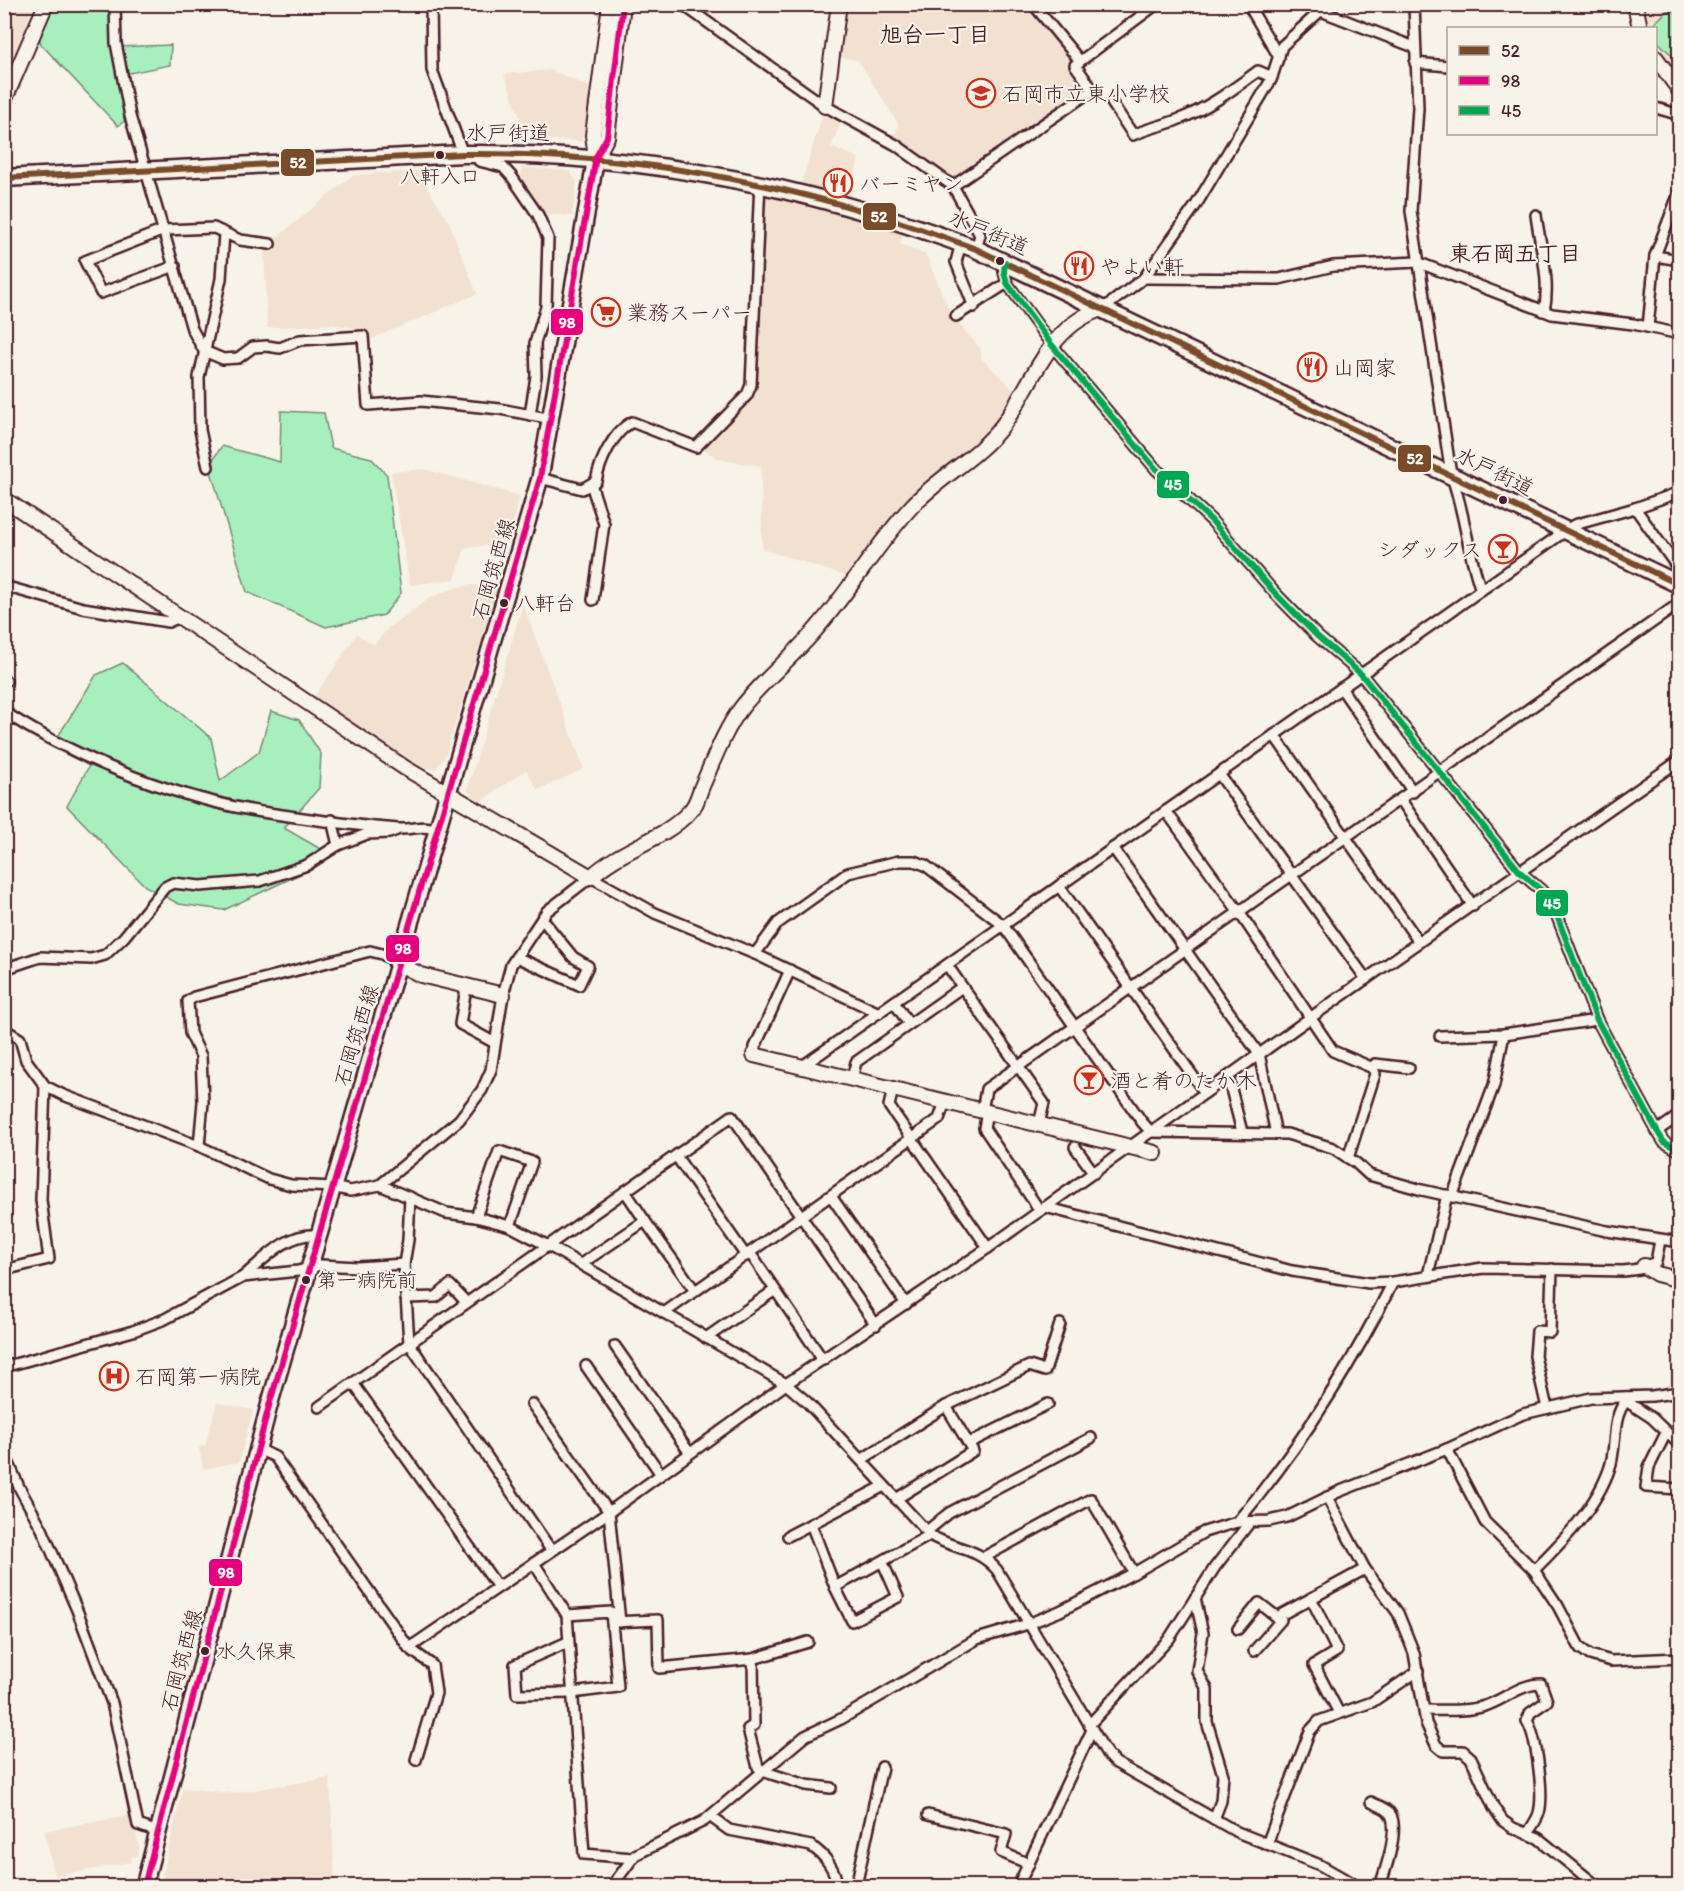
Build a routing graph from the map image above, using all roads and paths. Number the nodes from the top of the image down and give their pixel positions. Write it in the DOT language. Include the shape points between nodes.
graph roads {
  1 [pos="46,4"];
  2 [pos="115,4"];
  3 [pos="431,4"];
  4 [pos="610,4"];
  5 [pos="623,4"];
  6 [pos="682,4"];
  7 [pos="839,4"];
  8 [pos="1033,4"];
  9 [pos="1157,4"];
  10 [pos="1260,4"];
  11 [pos="1414,4"];
  12 [pos="1635,4"];
  13 [pos="696,8"];
  14 [pos="1324,8"];
  15 [pos="1640,27"];
  16 [pos="1414,47"];
  17 [pos="1279,57"];
  18 [pos="1657,59"];
  19 [pos="1080,61"];
  20 [pos="1414,63"];
  21 [pos="1447,66"];
  22 [pos="1272,77"];
  23 [pos="1680,91"];
  24 [pos="4,100"];
  25 [pos="1112,103"];
  26 [pos="825,106"];
  27 [pos="1657,108"];
  28 [pos="1680,115"];
  29 [pos="470,154"];
  30 [pos="596,157"];
  31 [pos="145,171"];
  32 [pos="4,178"];
  33 [pos="760,182"];
  34 [pos="953,186"];
  35 [pos="1680,190"];
  36 [pos="1536,215"];
  37 [pos="164,230"];
  38 [pos="224,233"];
  39 [pos="270,244"];
  40 [pos="968,246"];
  41 [pos="1655,256"];
  42 [pos="1680,260"];
  43 [pos="1005,262"];
  44 [pos="1417,262"];
  45 [pos="175,266"];
  46 [pos="1144,278"];
  47 [pos="1007,284"];
  48 [pos="974,307"];
  49 [pos="1104,308"];
  50 [pos="1544,311"];
  51 [pos="956,316"];
  52 [pos="1648,327"];
  53 [pos="1680,334"];
  54 [pos="1051,344"];
  55 [pos="204,351"];
  56 [pos="531,415"];
  57 [pos="552,419"];
  58 [pos="208,467"];
  59 [pos="1451,474"];
  60 [pos="540,478"];
  61 [pos="591,484"];
  62 [pos="1680,492"];
  63 [pos="4,499"];
  64 [pos="1635,508"];
  65 [pos="1566,531"];
  66 [pos="1679,579"];
  67 [pos="4,586"];
  68 [pos="1481,590"];
  69 [pos="594,600"];
  70 [pos="1680,603"];
  71 [pos="183,616"];
  72 [pos="1361,674"];
  73 [pos="1341,688"];
  74 [pos="4,712"];
  75 [pos="1274,735"];
  76 [pos="1680,760"];
  77 [pos="1440,773"];
  78 [pos="1219,774"];
  79 [pos="449,792"];
  80 [pos="1413,792"];
  81 [pos="1401,800"];
  82 [pos="1166,811"];
  83 [pos="332,820"];
  84 [pos="400,829"];
  85 [pos="438,830"];
  86 [pos="1347,836"];
  87 [pos="338,845"];
  88 [pos="1113,848"];
  89 [pos="1520,872"];
  90 [pos="1292,874"];
  91 [pos="591,877"];
  92 [pos="1059,886"];
  93 [pos="1473,906"];
  94 [pos="1239,912"];
  95 [pos="542,919"];
  96 [pos="1003,925"];
  97 [pos="1419,942"];
  98 [pos="1185,950"];
  99 [pos="755,954"];
  100 [pos="516,957"];
  101 [pos="399,964"];
  102 [pos="947,965"];
  103 [pos="4,969"];
  104 [pos="790,970"];
  105 [pos="1366,980"];
  106 [pos="962,987"];
  107 [pos="1130,987"];
  108 [pos="466,988"];
  109 [pos="503,995"];
  110 [pos="894,1002"];
  111 [pos="879,1012"];
  112 [pos="1310,1018"];
  113 [pos="1597,1020"];
  114 [pos="909,1024"];
  115 [pos="1074,1028"];
  116 [pos="4,1029"];
  117 [pos="1504,1034"];
  118 [pos="1440,1036"];
  119 [pos="495,1043"];
  120 [pos="1259,1054"];
  121 [pos="754,1055"];
  122 [pos="1018,1066"];
  123 [pos="801,1067"];
  124 [pos="1373,1068"];
  125 [pos="1409,1068"];
  126 [pos="1228,1077"];
  127 [pos="852,1079"];
  128 [pos="45,1086"];
  129 [pos="893,1089"];
  130 [pos="1205,1093"];
  131 [pos="945,1102"];
  132 [pos="984,1111"];
  133 [pos="1680,1115"];
  134 [pos="1038,1124"];
  135 [pos="1657,1131"];
  136 [pos="1151,1132"];
  137 [pos="1242,1132"];
  138 [pos="1276,1134"];
  139 [pos="912,1139"];
  140 [pos="199,1146"];
  141 [pos="1075,1147"];
  142 [pos="1130,1147"];
  143 [pos="1680,1151"];
  144 [pos="1155,1153"];
  145 [pos="676,1156"];
  146 [pos="1348,1158"];
  147 [pos="1094,1173"];
  148 [pos="380,1185"];
  149 [pos="333,1187"];
  150 [pos="625,1191"];
  151 [pos="831,1196"];
  152 [pos="1449,1196"];
  153 [pos="410,1197"];
  154 [pos="1042,1209"];
  155 [pos="476,1217"];
  156 [pos="802,1217"];
  157 [pos="645,1221"];
  158 [pos="510,1226"];
  159 [pos="318,1235"];
  160 [pos="1660,1240"];
  161 [pos="1680,1242"];
  162 [pos="547,1245"];
  163 [pos="988,1248"];
  164 [pos="748,1254"];
  165 [pos="404,1264"];
  166 [pos="581,1264"];
  167 [pos="1644,1266"];
  168 [pos="309,1269"];
  169 [pos="1552,1269"];
  170 [pos="4,1270"];
  171 [pos="1428,1275"];
  172 [pos="243,1276"];
  173 [pos="1680,1280"];
  174 [pos="1393,1282"];
  175 [pos="775,1290"];
  176 [pos="695,1291"];
  177 [pos="406,1298"];
  178 [pos="466,1302"];
  179 [pos="906,1304"];
  180 [pos="664,1313"];
  181 [pos="1060,1324"];
  182 [pos="876,1325"];
  183 [pos="706,1338"];
  184 [pos="409,1343"];
  185 [pos="615,1346"];
  186 [pos="824,1360"];
  187 [pos="586,1366"];
  188 [pos="4,1367"];
  189 [pos="353,1383"];
  190 [pos="786,1384"];
  191 [pos="1680,1392"];
  192 [pos="1626,1399"];
  193 [pos="532,1404"];
  194 [pos="1048,1404"];
  195 [pos="946,1406"];
  196 [pos="319,1407"];
  197 [pos="1547,1408"];
  198 [pos="1666,1433"];
  199 [pos="1091,1438"];
  200 [pos="969,1443"];
  201 [pos="1680,1445"];
  202 [pos="258,1449"];
  203 [pos="1447,1449"];
  204 [pos="4,1452"];
  205 [pos="689,1452"];
  206 [pos="861,1460"];
  207 [pos="660,1473"];
  208 [pos="884,1486"];
  209 [pos="1680,1489"];
  210 [pos="1327,1497"];
  211 [pos="896,1499"];
  212 [pos="609,1512"];
  213 [pos="1236,1522"];
  214 [pos="1250,1522"];
  215 [pos="811,1524"];
  216 [pos="929,1533"];
  217 [pos="788,1536"];
  218 [pos="551,1550"];
  219 [pos="984,1557"];
  220 [pos="534,1563"];
  221 [pos="882,1563"];
  222 [pos="1365,1569"];
  223 [pos="1534,1570"];
  224 [pos="1134,1574"];
  225 [pos="498,1587"];
  226 [pos="835,1587"];
  227 [pos="1195,1598"];
  228 [pos="1311,1598"];
  229 [pos="567,1615"];
  230 [pos="1277,1617"];
  231 [pos="616,1622"];
  232 [pos="1028,1624"];
  233 [pos="1238,1629"];
  234 [pos="568,1642"];
  235 [pos="808,1642"];
  236 [pos="410,1648"];
  237 [pos="1254,1651"];
  238 [pos="1680,1658"];
  239 [pos="753,1659"];
  240 [pos="1418,1671"];
  241 [pos="572,1693"];
  242 [pos="1424,1710"];
  243 [pos="1339,1713"];
  244 [pos="1090,1727"];
  245 [pos="416,1760"];
  246 [pos="882,1767"];
  247 [pos="762,1771"];
  248 [pos="831,1788"];
  249 [pos="1371,1802"];
  250 [pos="928,1815"];
  251 [pos="711,1817"];
  252 [pos="1214,1819"];
  253 [pos="158,1832"];
  254 [pos="1527,1834"];
  255 [pos="1267,1844"];
  256 [pos="633,1858"];
  257 [pos="1029,1864"];
  258 [pos="144,1887"];
  259 [pos="612,1887"];
  260 [pos="837,1887"];
  261 [pos="856,1887"];
  262 [pos="1018,1887"];
  263 [pos="1357,1887"];
  264 [pos="1380,1887"];
  265 [pos="1597,1887"];
  1 -- 24 [label="street"];
  2 -- 31 [label="street" via="121,72"];
  3 -- 29 [label="street" via="432,70"];
  4 -- 30 [label="street" via="593,135"];
  5 -- 30 [label="street" via="607,137"];
  6 -- 13 [label="street"];
  7 -- 26 [label="street"];
  8 -- 19 [label="street"];
  9 -- 19 [label="street"];
  10 -- 17 [label="street" via="1252,11"];
  11 -- 16 [label="street"];
  12 -- 15 [label="street"];
  13 -- 26 [label="street"];
  14 -- 16 [label="street"];
  14 -- 17 [label="street" via="1282,46"];
  16 -- 20 [label="street"];
  17 -- 22 [label="street"];
  18 -- 23 [label="street"];
  19 -- 34 [label="street" via="1075,65 1093,90"];
  20 -- 21 [label="street"];
  20 -- 44 [label="street" via="1418,108 1411,212"];
  22 -- 25 [label="street" via="1258,71 1208,106 1133,135"];
  22 -- 46 [label="street" via="1196,205"];
  26 -- 34 [label="street" via="896,145"];
  27 -- 28 [label="street"];
  29 -- 30 [label="highway, 水戸街道"];
  29 -- 31 [label="highway, 水戸街道"];
  29 -- 56 [label="street" via="479,161 502,167 523,189 548,238 546,307 535,343"];
  30 -- 33 [label="highway, 水戸街道"];
  30 -- 57 [label="main road, 石岡筑西線"];
  31 -- 32 [label="highway, 水戸街道"];
  31 -- 37 [label="street"];
  33 -- 40 [label="highway, 水戸街道" via="873,213"];
  33 -- 61 [label="street" via="751,385 747,395 696,447 632,422 622,426"];
  34 -- 40 [label="street" via="980,235"];
  35 -- 41 [label="street"];
  36 -- 50 [label="street" via="1546,281"];
  37 -- 38 [label="street" via="214,228"];
  37 -- 45 [label="street"];
  37 -- 45 [label="street" via="85,261 101,293"];
  38 -- 39 [label="street" via="240,240"];
  38 -- 55 [label="street" via="221,279"];
  40 -- 43 [label="highway, 水戸街道"];
  40 -- 48 [label="street" via="956,262"];
  41 -- 42 [label="street"];
  41 -- 52 [label="street"];
  43 -- 47 [label="street"];
  43 -- 49 [label="highway, 水戸街道"];
  44 -- 46 [label="street" via="1334,266 1279,279"];
  44 -- 50 [label="street"];
  44 -- 59 [label="street"];
  45 -- 55 [label="street" via="192,329"];
  46 -- 49 [label="street"];
  47 -- 48 [label="street"];
  47 -- 54 [label="street"];
  48 -- 51 [label="street"];
  49 -- 54 [label="street" via="1093,311"];
  49 -- 59 [label="highway, 水戸街道"];
  50 -- 52 [label="street"];
  52 -- 53 [label="street"];
  54 -- 72 [label="street" via="1156,469 1211,520 1317,636"];
  54 -- 91 [label="street" via="1016,406 992,437 911,507 819,626 743,705 696,805 672,826 614,857"];
  55 -- 56 [label="street" via="223,359 238,358 253,347 280,348 300,340 363,336 368,405 421,401"];
  55 -- 58 [label="street" via="199,377 200,430"];
  56 -- 57 [label="street"];
  57 -- 60 [label="main road, 石岡筑西線"];
  59 -- 65 [label="highway, 水戸街道"];
  59 -- 68 [label="street" via="1462,502 1469,557"];
  60 -- 61 [label="street" via="582,489"];
  60 -- 79 [label="main road, 石岡筑西線"];
  61 -- 69 [label="street" via="604,524"];
  62 -- 64 [label="street"];
  63 -- 71 [label="street"];
  64 -- 65 [label="street" via="1587,519"];
  64 -- 66 [label="street"];
  65 -- 66 [label="highway, 水戸街道"];
  65 -- 68 [label="street"];
  67 -- 71 [label="street" via="82,608 168,622"];
  68 -- 72 [label="street"];
  70 -- 77 [label="street"];
  71 -- 79 [label="street" via="405,768"];
  72 -- 73 [label="street"];
  72 -- 77 [label="street"];
  73 -- 75 [label="street"];
  73 -- 80 [label="street"];
  74 -- 83 [label="street" via="129,776 274,814"];
  75 -- 78 [label="street"];
  75 -- 86 [label="street"];
  76 -- 89 [label="street"];
  77 -- 80 [label="street"];
  77 -- 89 [label="street"];
  78 -- 82 [label="street"];
  78 -- 90 [label="street"];
  79 -- 85 [label="main road, 石岡筑西線"];
  79 -- 91 [label="street"];
  80 -- 81 [label="street"];
  81 -- 86 [label="street"];
  81 -- 93 [label="street"];
  82 -- 88 [label="street"];
  82 -- 94 [label="street"];
  83 -- 84 [label="street"];
  83 -- 87 [label="street"];
  84 -- 85 [label="street" via="424,825"];
  84 -- 87 [label="street" via="367,834"];
  85 -- 101 [label="main road, 石岡筑西線"];
  86 -- 90 [label="street"];
  86 -- 97 [label="street"];
  87 -- 103 [label="street" via="307,865 260,881 200,886 172,883 105,955 91,959 40,957"];
  88 -- 92 [label="street"];
  88 -- 98 [label="street"];
  89 -- 93 [label="street"];
  89 -- 113 [label="street" via="1552,903"];
  90 -- 94 [label="street"];
  90 -- 105 [label="street"];
  91 -- 95 [label="street"];
  91 -- 99 [label="street" via="655,913"];
  92 -- 96 [label="street"];
  92 -- 107 [label="street"];
  93 -- 97 [label="street"];
  94 -- 98 [label="street"];
  94 -- 112 [label="street"];
  95 -- 100 [label="street"];
  95 -- 100 [label="street" via="573,957 588,966 579,985"];
  96 -- 99 [label="street" via="925,866 899,861 848,873 778,923"];
  96 -- 102 [label="street"];
  96 -- 115 [label="street"];
  97 -- 105 [label="street"];
  98 -- 107 [label="street"];
  98 -- 120 [label="street"];
  99 -- 104 [label="street"];
  100 -- 109 [label="street"];
  101 -- 109 [label="street" via="421,975"];
  101 -- 140 [label="street" via="370,951 189,1001 190,1033 201,1056 203,1102"];
  101 -- 149 [label="main road, 石岡筑西線"];
  102 -- 106 [label="street"];
  102 -- 110 [label="street"];
  104 -- 111 [label="street"];
  104 -- 121 [label="street"];
  105 -- 112 [label="street"];
  106 -- 114 [label="street"];
  106 -- 122 [label="street"];
  107 -- 115 [label="street"];
  107 -- 130 [label="street"];
  108 -- 119 [label="street" via="460,1024"];
  109 -- 119 [label="street"];
  110 -- 111 [label="street"];
  110 -- 114 [label="street"];
  111 -- 123 [label="street"];
  112 -- 120 [label="street"];
  112 -- 124 [label="street" via="1333,1051"];
  113 -- 117 [label="street"];
  113 -- 135 [label="street"];
  114 -- 127 [label="street" via="856,1062"];
  115 -- 122 [label="street"];
  115 -- 136 [label="street"];
  116 -- 128 [label="street" via="20,1040 26,1060"];
  117 -- 118 [label="street"];
  117 -- 152 [label="street" via="1494,1085"];
  119 -- 148 [label="street" via="491,1070 467,1110"];
  120 -- 126 [label="street"];
  120 -- 138 [label="street"];
  121 -- 123 [label="street"];
  122 -- 132 [label="street" via="986,1089"];
  122 -- 134 [label="street" via="1044,1103"];
  123 -- 127 [label="street"];
  124 -- 125 [label="street" via="1375,1064"];
  124 -- 146 [label="street" via="1375,1074"];
  126 -- 130 [label="street"];
  126 -- 137 [label="street"];
  127 -- 129 [label="street"];
  128 -- 140 [label="street" via="82,1104"];
  128 -- 170 [label="street" via="41,1200 49,1259"];
  129 -- 131 [label="street"];
  129 -- 139 [label="street" via="889,1106"];
  130 -- 136 [label="street"];
  131 -- 132 [label="street"];
  131 -- 139 [label="street" via="939,1119"];
  132 -- 134 [label="street"];
  132 -- 154 [label="street" via="984,1128"];
  133 -- 135 [label="street"];
  134 -- 142 [label="street"];
  135 -- 143 [label="street" via="1664,1142"];
  136 -- 137 [label="street"];
  136 -- 142 [label="street"];
  137 -- 138 [label="street"];
  138 -- 146 [label="street" via="1333,1148"];
  139 -- 151 [label="street"];
  139 -- 163 [label="street"];
  140 -- 149 [label="street" via="269,1179 291,1185"];
  141 -- 147 [label="street"];
  142 -- 144 [label="street"];
  142 -- 147 [label="street"];
  145 -- 150 [label="street"];
  145 -- 156 [label="street" via="732,1116"];
  145 -- 164 [label="street"];
  146 -- 152 [label="street" via="1369,1175"];
  147 -- 154 [label="street"];
  148 -- 149 [label="street" via="350,1191"];
  148 -- 153 [label="street"];
  149 -- 159 [label="main road, 石岡筑西線"];
  150 -- 157 [label="street"];
  150 -- 162 [label="street"];
  151 -- 156 [label="street"];
  151 -- 179 [label="street"];
  152 -- 160 [label="street"];
  152 -- 171 [label="street"];
  153 -- 155 [label="street" via="446,1213"];
  153 -- 165 [label="street"];
  154 -- 163 [label="street"];
  154 -- 174 [label="street" via="1292,1271 1369,1283"];
  155 -- 158 [label="street"];
  155 -- 158 [label="street" via="499,1151 532,1162"];
  156 -- 164 [label="street"];
  156 -- 182 [label="street"];
  157 -- 166 [label="street"];
  157 -- 176 [label="street"];
  158 -- 162 [label="street"];
  159 -- 168 [label="main road, 石岡筑西線"];
  159 -- 172 [label="street" via="304,1234 291,1239"];
  160 -- 161 [label="street"];
  160 -- 167 [label="street" via="1656,1262"];
  162 -- 166 [label="street"];
  162 -- 178 [label="street"];
  163 -- 179 [label="street"];
  164 -- 175 [label="street"];
  164 -- 176 [label="street"];
  165 -- 168 [label="street" via="321,1265"];
  165 -- 177 [label="street"];
  166 -- 180 [label="street"];
  167 -- 169 [label="street" via="1602,1272"];
  167 -- 173 [label="street" via="1657,1275"];
  168 -- 172 [label="street"];
  168 -- 202 [label="main road, 石岡筑西線"];
  169 -- 171 [label="street" via="1484,1268"];
  169 -- 197 [label="street" via="1550,1332 1537,1331 1535,1356"];
  171 -- 174 [label="street"];
  172 -- 188 [label="street" via="165,1319"];
  174 -- 213 [label="street" via="1330,1396 1269,1484"];
  175 -- 183 [label="street"];
  175 -- 186 [label="street"];
  176 -- 180 [label="street"];
  177 -- 178 [label="street" via="435,1297 450,1286"];
  177 -- 184 [label="street"];
  178 -- 184 [label="street"];
  179 -- 182 [label="street"];
  180 -- 183 [label="street"];
  181 -- 195 [label="street" via="1045,1371 1029,1366"];
  182 -- 186 [label="street"];
  183 -- 190 [label="street"];
  184 -- 189 [label="street"];
  184 -- 218 [label="street"];
  185 -- 205 [label="street"];
  186 -- 190 [label="street"];
  187 -- 207 [label="street"];
  189 -- 196 [label="street"];
  189 -- 225 [label="street"];
  190 -- 205 [label="street"];
  190 -- 206 [label="street"];
  191 -- 192 [label="street"];
  192 -- 197 [label="street" via="1591,1398"];
  192 -- 198 [label="street"];
  192 -- 223 [label="street" via="1618,1416 1615,1450 1601,1488"];
  193 -- 212 [label="street"];
  194 -- 200 [label="street"];
  195 -- 200 [label="street"];
  195 -- 206 [label="street"];
  197 -- 203 [label="street" via="1510,1419"];
  198 -- 201 [label="street"];
  198 -- 209 [label="street" via="1649,1467 1646,1487"];
  199 -- 216 [label="street" via="949,1513"];
  200 -- 211 [label="street" via="973,1451"];
  202 -- 236 [label="street" via="275,1457"];
  202 -- 253 [label="main road, 石岡筑西線"];
  203 -- 210 [label="street"];
  203 -- 223 [label="street" via="1485,1522"];
  204 -- 253 [label="street" via="69,1590 112,1703 138,1825"];
  205 -- 207 [label="street"];
  206 -- 208 [label="street"];
  207 -- 212 [label="street"];
  208 -- 211 [label="street"];
  208 -- 215 [label="street"];
  210 -- 214 [label="street" via="1287,1517"];
  210 -- 222 [label="street"];
  211 -- 216 [label="street"];
  212 -- 218 [label="street"];
  212 -- 231 [label="street"];
  213 -- 214 [label="street"];
  213 -- 224 [label="street" via="1204,1532"];
  214 -- 227 [label="street"];
  215 -- 217 [label="street"];
  215 -- 226 [label="street"];
  216 -- 219 [label="street"];
  216 -- 221 [label="street"];
  218 -- 220 [label="street"];
  219 -- 224 [label="street" via="1091,1499"];
  219 -- 232 [label="street" via="997,1570"];
  220 -- 225 [label="street"];
  220 -- 229 [label="street"];
  221 -- 226 [label="street"];
  221 -- 226 [label="street" via="898,1598 852,1621"];
  222 -- 228 [label="street"];
  222 -- 240 [label="street" via="1398,1613"];
  223 -- 238 [label="street" via="1580,1648 1590,1655 1635,1662"];
  224 -- 232 [label="street"];
  225 -- 236 [label="street"];
  227 -- 244 [label="street" via="1169,1639"];
  227 -- 252 [label="street" via="1203,1633 1197,1671 1207,1689 1207,1722 1223,1774 1221,1801"];
  228 -- 230 [label="street"];
  228 -- 243 [label="street" via="1337,1651 1314,1665"];
  229 -- 231 [label="street" via="611,1612"];
  229 -- 234 [label="street"];
  230 -- 233 [label="street" via="1259,1603"];
  230 -- 237 [label="street" via="1281,1620"];
  231 -- 239 [label="street" via="658,1620 660,1668"];
  231 -- 241 [label="street" via="618,1687"];
  232 -- 244 [label="street"];
  232 -- 247 [label="street" via="977,1639 805,1736"];
  234 -- 241 [label="street"];
  234 -- 241 [label="street" via="515,1665 517,1694"];
  235 -- 239 [label="street"];
  236 -- 245 [label="street" via="432,1665 436,1693"];
  239 -- 247 [label="street" via="754,1725 748,1729"];
  240 -- 242 [label="street"];
  240 -- 243 [label="street" via="1372,1702"];
  241 -- 256 [label="street" via="584,1854"];
  242 -- 254 [label="street" via="1436,1745 1443,1751 1463,1751 1472,1758 1503,1821"];
  242 -- 254 [label="street" via="1460,1711 1486,1706 1513,1691 1541,1684 1546,1701 1530,1713 1527,1721 1532,1728 1539,1767 1539,1813"];
  243 -- 255 [label="street" via="1319,1721 1310,1731"];
  244 -- 252 [label="street" via="1116,1763"];
  244 -- 257 [label="street"];
  246 -- 261 [label="street"];
  247 -- 248 [label="street" via="806,1785"];
  247 -- 251 [label="street"];
  249 -- 264 [label="street" via="1389,1811 1394,1821 1390,1859"];
  250 -- 257 [label="street" via="1006,1834 1001,1852"];
  251 -- 256 [label="street" via="647,1847"];
  251 -- 260 [label="street" via="729,1830 812,1846 830,1864"];
  252 -- 255 [label="street"];
  253 -- 258 [label="main road, 石岡筑西線"];
  254 -- 265 [label="street" via="1538,1838"];
  255 -- 263 [label="street" via="1320,1865"];
  256 -- 259 [label="street"];
  257 -- 262 [label="street"];
}
